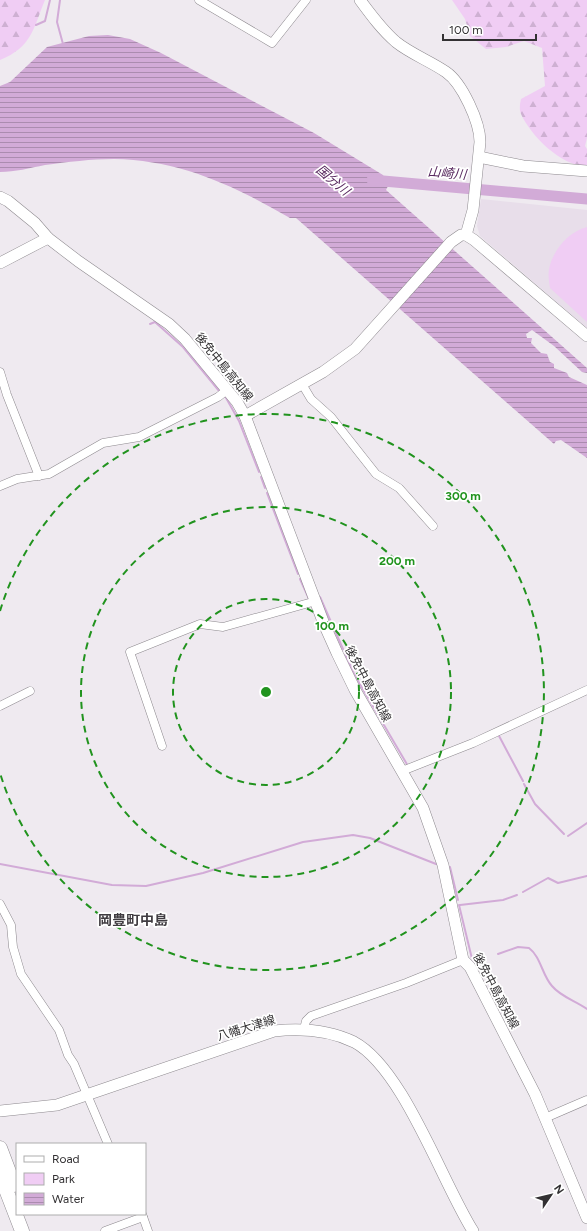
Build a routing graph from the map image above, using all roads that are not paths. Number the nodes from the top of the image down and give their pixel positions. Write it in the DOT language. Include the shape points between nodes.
graph roads {
  1 [pos="199,0"];
  2 [pos="306,0"];
  3 [pos="360,0"];
  4 [pos="479,157"];
  5 [pos="587,171"];
  6 [pos="0,197"];
  7 [pos="461,236"];
  8 [pos="48,238"];
  9 [pos="0,263"];
  10 [pos="587,336"];
  11 [pos="0,372"];
  12 [pos="302,384"];
  13 [pos="2,385"];
  14 [pos="227,390"];
  15 [pos="245,416"];
  16 [pos="39,476"];
  17 [pos="0,486"];
  18 [pos="432,526"];
  19 [pos="316,601"];
  20 [pos="587,690"];
  21 [pos="30,691"];
  22 [pos="0,706"];
  23 [pos="162,746"];
  24 [pos="402,771"];
  25 [pos="0,904"];
  26 [pos="463,960"];
  27 [pos="304,1029"];
  28 [pos="86,1095"];
  29 [pos="587,1100"];
  30 [pos="0,1111"];
  31 [pos="545,1118"];
  32 [pos="108,1143"];
  33 [pos="0,1148"];
  34 [pos="0,1174"];
  35 [pos="16,1189"];
  36 [pos="26,1215"];
  37 [pos="142,1215"];
  38 [pos="587,1218"];
  39 [pos="22,1231"];
  40 [pos="32,1231"];
  41 [pos="105,1231"];
  42 [pos="148,1231"];
  43 [pos="473,1231"];
  1 -- 2 [label="street" via="272,43"];
  3 -- 4 [label="main road" via="378,24 398,43 452,77 478,125"];
  4 -- 5 [label="main road" via="523,166"];
  4 -- 7 [label="main road" via="476,190"];
  6 -- 8 [label="main road, 後免中島高知線" via="35,223"];
  7 -- 10 [label="main road"];
  7 -- 12 [label="main road" via="446,248 355,349"];
  8 -- 9 [label="main road"];
  8 -- 14 [label="main road, 後免中島高知線" via="169,324 185,339"];
  11 -- 13 [label="street"];
  12 -- 15 [label="main road"];
  12 -- 18 [label="street" via="311,400 331,417 376,474 399,488"];
  13 -- 16 [label="street"];
  14 -- 15 [label="main road, 後免中島高知線"];
  14 -- 16 [label="street" via="218,398 139,438 103,443 49,474"];
  15 -- 19 [label="main road, 後免中島高知線"];
  16 -- 17 [label="street" via="17,479"];
  19 -- 23 [label="street" via="224,627 200,624 130,652"];
  19 -- 24 [label="main road, 後免中島高知線" via="355,690"];
  20 -- 24 [label="street" via="473,743"];
  21 -- 22 [label="street"];
  24 -- 26 [label="main road, 後免中島高知線" via="420,803 436,840"];
  25 -- 28 [label="street" via="11,925 21,974 59,1030"];
  26 -- 27 [label="street" via="311,1016 306,1021"];
  26 -- 31 [label="main road, 後免中島高知線" via="470,967"];
  27 -- 28 [label="main road, 八幡大津線" via="274,1031"];
  27 -- 43 [label="main road, 八幡大津線" via="335,1035 355,1043 384,1068 411,1113"];
  28 -- 30 [label="main road, 八幡大津線" via="57,1105"];
  28 -- 32 [label="street"];
  29 -- 31 [label="street"];
  31 -- 38 [label="main road, 後免中島高知線"];
  33 -- 35 [label="highway"];
  34 -- 39 [label="highway"];
  36 -- 40 [label="highway"];
  37 -- 41 [label="street"];
  37 -- 42 [label="street"];
}
